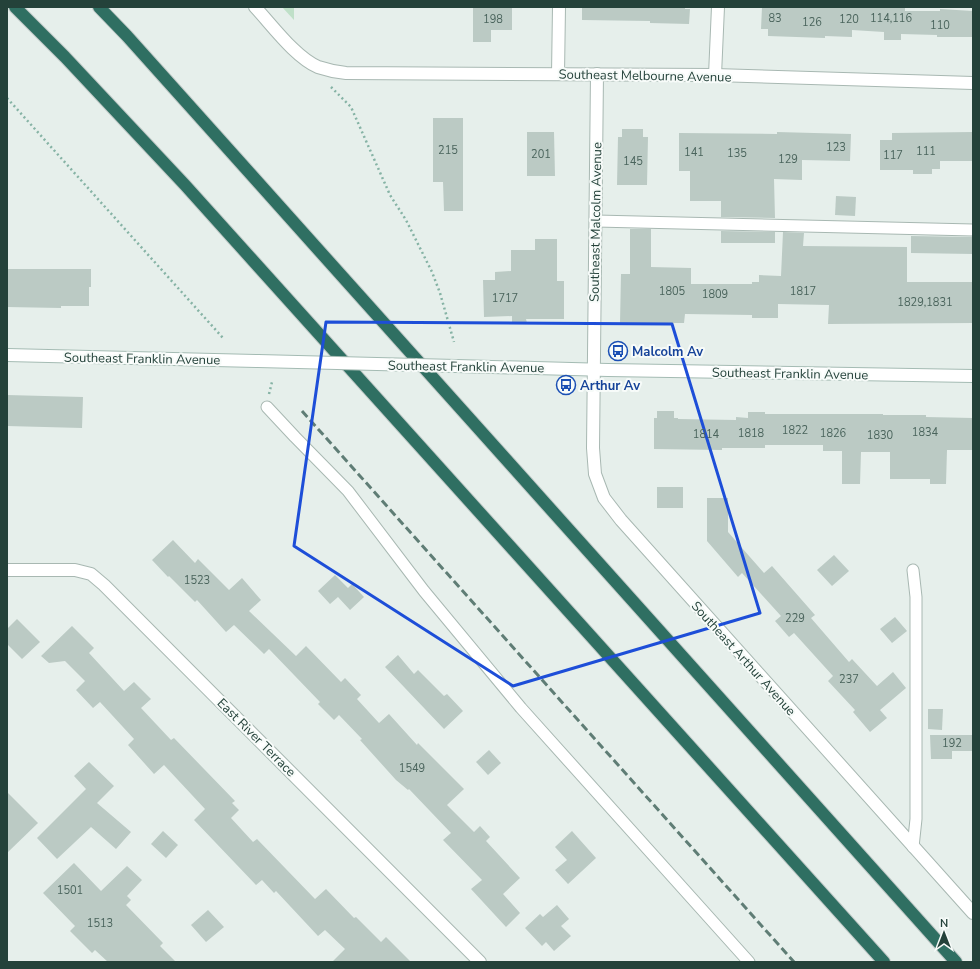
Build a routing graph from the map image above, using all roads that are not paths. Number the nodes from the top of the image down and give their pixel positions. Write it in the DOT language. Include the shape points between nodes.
graph roads {
  1 [pos="15,7"];
  2 [pos="99,7"];
  3 [pos="255,7"];
  4 [pos="559,7"];
  5 [pos="718,7"];
  6 [pos="558,74"];
  7 [pos="597,74"];
  8 [pos="715,76"];
  9 [pos="973,83"];
  10 [pos="596,221"];
  11 [pos="973,230"];
  12 [pos="7,355"];
  13 [pos="593,369"];
  14 [pos="973,376"];
  15 [pos="267,407"];
  16 [pos="7,570"];
  17 [pos="913,570"];
  18 [pos="913,847"];
  19 [pos="973,913"];
  20 [pos="480,962"];
  21 [pos="749,962"];
  22 [pos="884,962"];
  23 [pos="956,962"];
  1 -- 22 [label="highway" via="65,56 185,185"];
  2 -- 23 [label="highway"];
  3 -- 6 [label="street, Southeast Melbourne Avenue" via="297,52 309,62 331,71"];
  4 -- 6 [label="street"];
  5 -- 8 [label="street"];
  6 -- 7 [label="street, Southeast Melbourne Avenue"];
  7 -- 8 [label="street, Southeast Melbourne Avenue"];
  7 -- 10 [label="street, Southeast Malcolm Avenue"];
  8 -- 9 [label="street, Southeast Melbourne Avenue"];
  10 -- 11 [label="lane"];
  10 -- 13 [label="street, Southeast Malcolm Avenue"];
  12 -- 13 [label="street, Southeast Franklin Avenue, bridge"];
  13 -- 14 [label="street, Southeast Franklin Avenue"];
  13 -- 18 [label="street, Southeast Arthur Avenue" via="595,474 604,498 626,526"];
  15 -- 21 [label="lane" via="348,491 424,592 521,708"];
  16 -- 20 [label="street, East River Terrace" via="75,570 91,574 104,584"];
  17 -- 18 [label="lane" via="916,596 916,819"];
  18 -- 19 [label="street, Southeast Arthur Avenue"];
}
